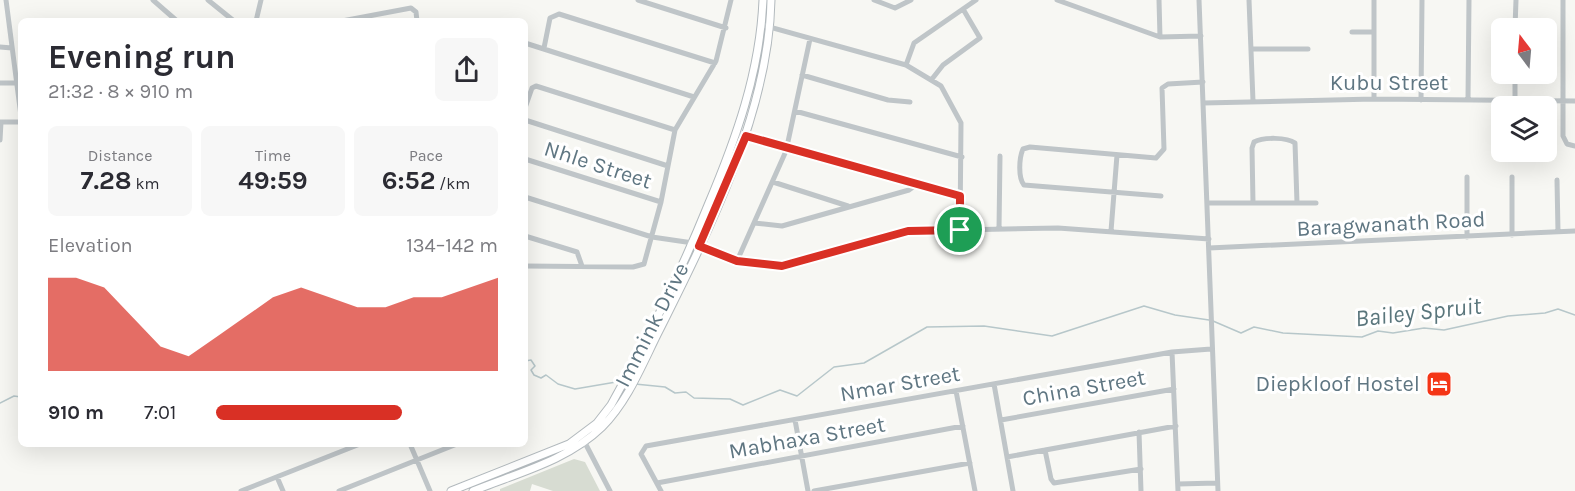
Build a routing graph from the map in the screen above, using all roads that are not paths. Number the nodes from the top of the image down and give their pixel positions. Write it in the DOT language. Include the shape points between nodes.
graph roads {
  1 [pos="153,0"];
  2 [pos="208,0"];
  3 [pos="261,0"];
  4 [pos="638,0"];
  5 [pos="731,0"];
  6 [pos="763,0"];
  7 [pos="771,0"];
  8 [pos="874,0"];
  9 [pos="911,0"];
  10 [pos="976,0"];
  11 [pos="1057,0"];
  12 [pos="1159,0"];
  13 [pos="1199,0"];
  14 [pos="1249,0"];
  15 [pos="1374,0"];
  16 [pos="1422,0"];
  17 [pos="1469,0"];
  18 [pos="1516,0"];
  19 [pos="1563,0"];
  20 [pos="4,3"];
  21 [pos="963,9"];
  22 [pos="174,18"];
  23 [pos="230,18"];
  24 [pos="257,18"];
  25 [pos="358,18"];
  26 [pos="417,18"];
  27 [pos="1515,18"];
  28 [pos="766,26"];
  29 [pos="726,28"];
  30 [pos="1352,32"];
  31 [pos="1374,32"];
  32 [pos="1201,36"];
  33 [pos="1160,37"];
  34 [pos="810,39"];
  35 [pos="528,44"];
  36 [pos="0,47"];
  37 [pos="12,48"];
  38 [pos="544,48"];
  39 [pos="1251,49"];
  40 [pos="1308,49"];
  41 [pos="715,63"];
  42 [pos="906,65"];
  43 [pos="802,75"];
  44 [pos="18,78"];
  45 [pos="932,79"];
  46 [pos="1203,82"];
  47 [pos="0,83"];
  48 [pos="18,83"];
  49 [pos="694,97"];
  50 [pos="528,98"];
  51 [pos="1374,99"];
  52 [pos="1421,99"];
  53 [pos="1468,99"];
  54 [pos="1491,99"];
  55 [pos="1252,101"];
  56 [pos="1557,101"];
  57 [pos="1563,101"];
  58 [pos="1575,101"];
  59 [pos="910,102"];
  60 [pos="1203,103"];
  61 [pos="795,111"];
  62 [pos="528,121"];
  63 [pos="0,122"];
  64 [pos="18,122"];
  65 [pos="675,130"];
  66 [pos="738,134"];
  67 [pos="746,136"];
  68 [pos="0,140"];
  69 [pos="1575,146"];
  70 [pos="787,148"];
  71 [pos="1117,155"];
  72 [pos="1000,156"];
  73 [pos="962,158"];
  74 [pos="528,160"];
  75 [pos="668,166"];
  76 [pos="1467,177"];
  77 [pos="1512,177"];
  78 [pos="1557,180"];
  79 [pos="773,182"];
  80 [pos="916,185"];
  81 [pos="1114,193"];
  82 [pos="960,196"];
  83 [pos="1161,196"];
  84 [pos="528,198"];
  85 [pos="661,202"];
  86 [pos="1253,202"];
  87 [pos="1207,203"];
  88 [pos="1297,203"];
  89 [pos="1316,203"];
  90 [pos="850,206"];
  91 [pos="754,223"];
  92 [pos="999,229"];
  93 [pos="960,230"];
  94 [pos="1111,231"];
  95 [pos="1575,231"];
  96 [pos="1558,232"];
  97 [pos="1512,235"];
  98 [pos="528,237"];
  99 [pos="652,237"];
  100 [pos="1467,237"];
  101 [pos="1209,239"];
  102 [pos="696,245"];
  103 [pos="1209,248"];
  104 [pos="737,261"];
  105 [pos="528,266"];
  106 [pos="582,266"];
  107 [pos="1211,349"];
  108 [pos="1172,352"];
  109 [pos="994,384"];
  110 [pos="1174,389"];
  111 [pos="956,391"];
  112 [pos="795,420"];
  113 [pos="1001,420"];
  114 [pos="963,426"];
  115 [pos="1176,426"];
  116 [pos="1139,432"];
  117 [pos="583,439"];
  118 [pos="353,447"];
  119 [pos="411,447"];
  120 [pos="450,447"];
  121 [pos="1045,450"];
  122 [pos="801,455"];
  123 [pos="1007,457"];
  124 [pos="417,460"];
  125 [pos="970,463"];
  126 [pos="1141,469"];
  127 [pos="278,477"];
  128 [pos="657,483"];
  129 [pos="1217,483"];
  130 [pos="1178,488"];
  131 [pos="241,491"];
  132 [pos="283,491"];
  133 [pos="339,491"];
  134 [pos="430,491"];
  135 [pos="451,491"];
  136 [pos="473,491"];
  137 [pos="610,491"];
  138 [pos="661,491"];
  139 [pos="808,491"];
  140 [pos="814,491"];
  141 [pos="975,491"];
  142 [pos="1013,491"];
  143 [pos="1141,491"];
  144 [pos="1218,491"];
  1 -- 22 [label="street"];
  2 -- 23 [label="street"];
  3 -- 24 [label="street"];
  4 -- 29 [label="street"];
  5 -- 29 [label="street"];
  6 -- 28 [label="main road, Immink Drive"];
  7 -- 28 [label="main road, Immink Drive"];
  8 -- 9 [label="street" via="896,8"];
  10 -- 21 [label="street"];
  11 -- 33 [label="street"];
  12 -- 33 [label="street"];
  13 -- 32 [label="street"];
  14 -- 39 [label="street"];
  15 -- 31 [label="street"];
  16 -- 52 [label="street"];
  17 -- 53 [label="street"];
  18 -- 27 [label="street"];
  19 -- 57 [label="street"];
  20 -- 37 [label="street"];
  21 -- 42 [label="street" via="915,42"];
  21 -- 45 [label="street" via="980,38 942,66"];
  25 -- 26 [label="street" via="411,8"];
  28 -- 34 [label="street"];
  28 -- 66 [label="main road, Immink Drive"];
  28 -- 67 [label="main road, Immink Drive"];
  29 -- 41 [label="street"];
  30 -- 31 [label="street"];
  31 -- 51 [label="street"];
  32 -- 33 [label="street"];
  32 -- 46 [label="street"];
  34 -- 42 [label="street"];
  34 -- 43 [label="street"];
  35 -- 38 [label="street"];
  36 -- 37 [label="street"];
  37 -- 44 [label="street"];
  38 -- 41 [label="street" via="550,18 559,14"];
  38 -- 49 [label="street"];
  39 -- 40 [label="street"];
  39 -- 55 [label="street"];
  41 -- 49 [label="street"];
  42 -- 45 [label="street"];
  43 -- 59 [label="street"];
  43 -- 61 [label="street"];
  45 -- 73 [label="street" via="944,89 960,118"];
  46 -- 60 [label="street"];
  46 -- 71 [label="street" via="1168,84 1162,88 1164,149 1159,156"];
  47 -- 48 [label="street"];
  49 -- 65 [label="street"];
  50 -- 65 [label="street" via="536,86"];
  51 -- 52 [label="street, Kubu Street"];
  51 -- 55 [label="street, Kubu Street"];
  52 -- 53 [label="street, Kubu Street"];
  53 -- 54 [label="street, Kubu Street"];
  55 -- 60 [label="street, Kubu Street"];
  56 -- 57 [label="street, Kubu Street"];
  57 -- 58 [label="street, Kubu Street"];
  57 -- 69 [label="street" via="1563,140"];
  60 -- 87 [label="street"];
  61 -- 70 [label="street"];
  61 -- 73 [label="street"];
  62 -- 75 [label="street"];
  63 -- 64 [label="street"];
  63 -- 68 [label="street"];
  65 -- 75 [label="street"];
  66 -- 67 [label="street"];
  66 -- 102 [label="main road, Immink Drive"];
  67 -- 70 [label="street"];
  67 -- 102 [label="main road, Immink Drive"];
  70 -- 79 [label="street"];
  70 -- 80 [label="street"];
  71 -- 81 [label="street"];
  71 -- 81 [label="street" via="1030,147 1023,149 1020,179 1024,185"];
  72 -- 92 [label="street"];
  73 -- 82 [label="street"];
  74 -- 85 [label="street, Nhle Street"];
  75 -- 85 [label="street"];
  76 -- 100 [label="street"];
  77 -- 97 [label="street"];
  78 -- 96 [label="street"];
  79 -- 90 [label="street"];
  79 -- 91 [label="street"];
  80 -- 82 [label="street"];
  80 -- 90 [label="street"];
  81 -- 83 [label="street"];
  81 -- 94 [label="street"];
  82 -- 93 [label="street"];
  84 -- 99 [label="street"];
  85 -- 99 [label="street"];
  86 -- 87 [label="street"];
  86 -- 88 [label="street"];
  86 -- 88 [label="street" via="1252,148 1260,139 1295,143"];
  87 -- 101 [label="street"];
  88 -- 89 [label="street"];
  90 -- 91 [label="street" via="782,226"];
  91 -- 104 [label="street"];
  92 -- 93 [label="street"];
  92 -- 94 [label="street"];
  93 -- 104 [label="street" via="908,231 782,266"];
  94 -- 101 [label="street"];
  95 -- 96 [label="street, Baragwanath Road"];
  96 -- 97 [label="street, Baragwanath Road"];
  97 -- 100 [label="street, Baragwanath Road"];
  98 -- 106 [label="street" via="577,252"];
  99 -- 102 [label="street"];
  99 -- 106 [label="street" via="646,260 640,266"];
  100 -- 103 [label="street, Baragwanath Road"];
  101 -- 103 [label="street"];
  102 -- 104 [label="street"];
  102 -- 117 [label="main road, Immink Drive" via="611,405"];
  102 -- 117 [label="main road, Immink Drive" via="632,384 612,416"];
  103 -- 107 [label="street"];
  105 -- 106 [label="street"];
  107 -- 108 [label="street, Nmar Street"];
  107 -- 129 [label="street"];
  108 -- 109 [label="street, Nmar Street"];
  108 -- 110 [label="street"];
  109 -- 111 [label="street, Nmar Street"];
  109 -- 113 [label="street"];
  110 -- 113 [label="street, China Street"];
  110 -- 115 [label="street"];
  111 -- 112 [label="street, Nmar Street"];
  111 -- 114 [label="street"];
  112 -- 122 [label="street"];
  112 -- 128 [label="street, Nmar Street" via="646,446 641,454"];
  113 -- 123 [label="street"];
  114 -- 122 [label="street, Mabhaxa Street"];
  114 -- 125 [label="street"];
  115 -- 116 [label="street"];
  115 -- 130 [label="street"];
  116 -- 121 [label="street"];
  116 -- 126 [label="street"];
  117 -- 135 [label="main road, Immink Drive"];
  117 -- 136 [label="main road, Immink Drive" via="559,457"];
  117 -- 137 [label="street"];
  118 -- 127 [label="street"];
  119 -- 124 [label="street"];
  120 -- 124 [label="street"];
  121 -- 123 [label="street"];
  121 -- 126 [label="street" via="1051,479 1056,484"];
  122 -- 128 [label="street, Mabhaxa Street"];
  122 -- 139 [label="street"];
  123 -- 142 [label="street"];
  124 -- 133 [label="street"];
  124 -- 134 [label="street"];
  125 -- 140 [label="street"];
  125 -- 141 [label="street"];
  126 -- 143 [label="street"];
  127 -- 131 [label="street"];
  127 -- 132 [label="street"];
  128 -- 138 [label="street, Nmar Street"];
  129 -- 130 [label="street"];
  129 -- 144 [label="street"];
}
